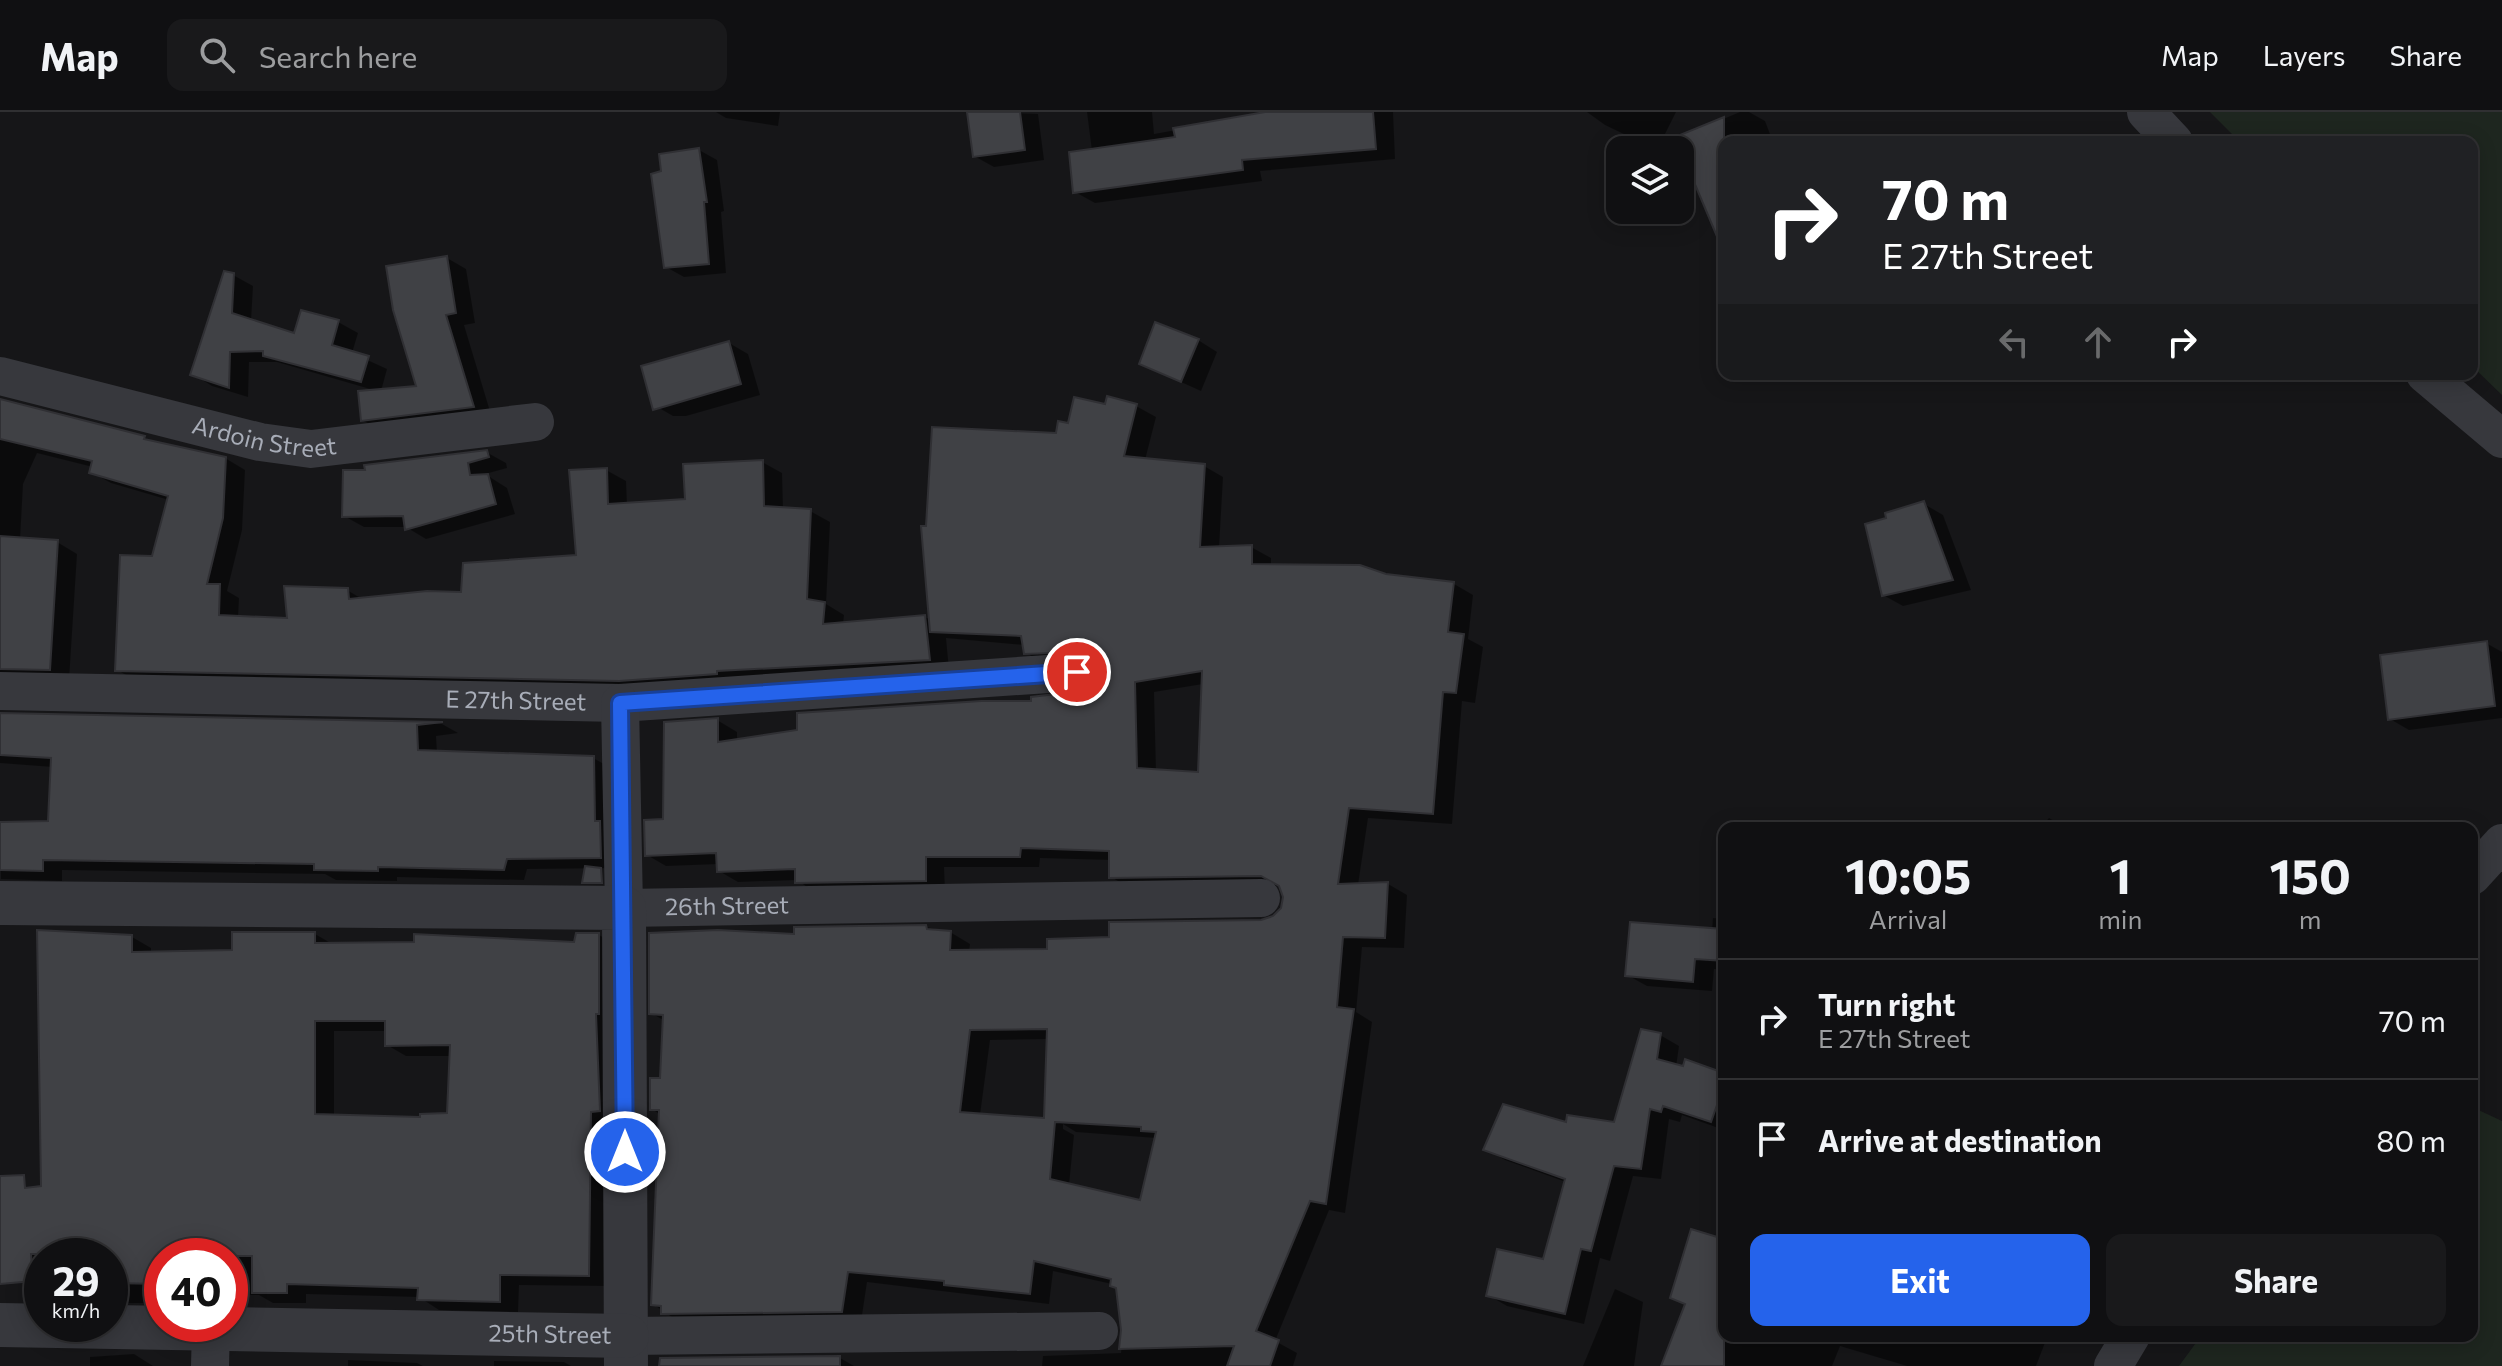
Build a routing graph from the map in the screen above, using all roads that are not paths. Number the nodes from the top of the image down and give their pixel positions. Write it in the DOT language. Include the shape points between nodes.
graph roads {
  1 [pos="2146,112"];
  2 [pos="2168,136"];
  3 [pos="0,376"];
  4 [pos="2432,380"];
  5 [pos="535,422"];
  6 [pos="2502,439"];
  7 [pos="1077,672"];
  8 [pos="0,691"];
  9 [pos="620,703"];
  10 [pos="2502,843"];
  11 [pos="2478,869"];
  12 [pos="1261,898"];
  13 [pos="0,903"];
  14 [pos="624,908"];
  15 [pos="0,1325"];
  16 [pos="1099,1331"];
  17 [pos="2127,1342"];
  18 [pos="210,1347"];
  19 [pos="626,1351"];
  20 [pos="2113,1366"];
  1 -- 2 [label="street"];
  3 -- 5 [label="street, Ardoin Street" via="260,442 311,449"];
  4 -- 6 [label="street"];
  7 -- 9 [label="street, E 27th Street"];
  8 -- 9 [label="street, E 27th Street"];
  9 -- 14 [label="street"];
  10 -- 11 [label="street"];
  12 -- 14 [label="street, 26th Street"];
  13 -- 14 [label="street, 26th Street"];
  14 -- 19 [label="street"];
  15 -- 18 [label="street, 25th Street"];
  16 -- 19 [label="street, 25th Street"];
  17 -- 20 [label="street"];
  18 -- 19 [label="street, 25th Street"];
}
